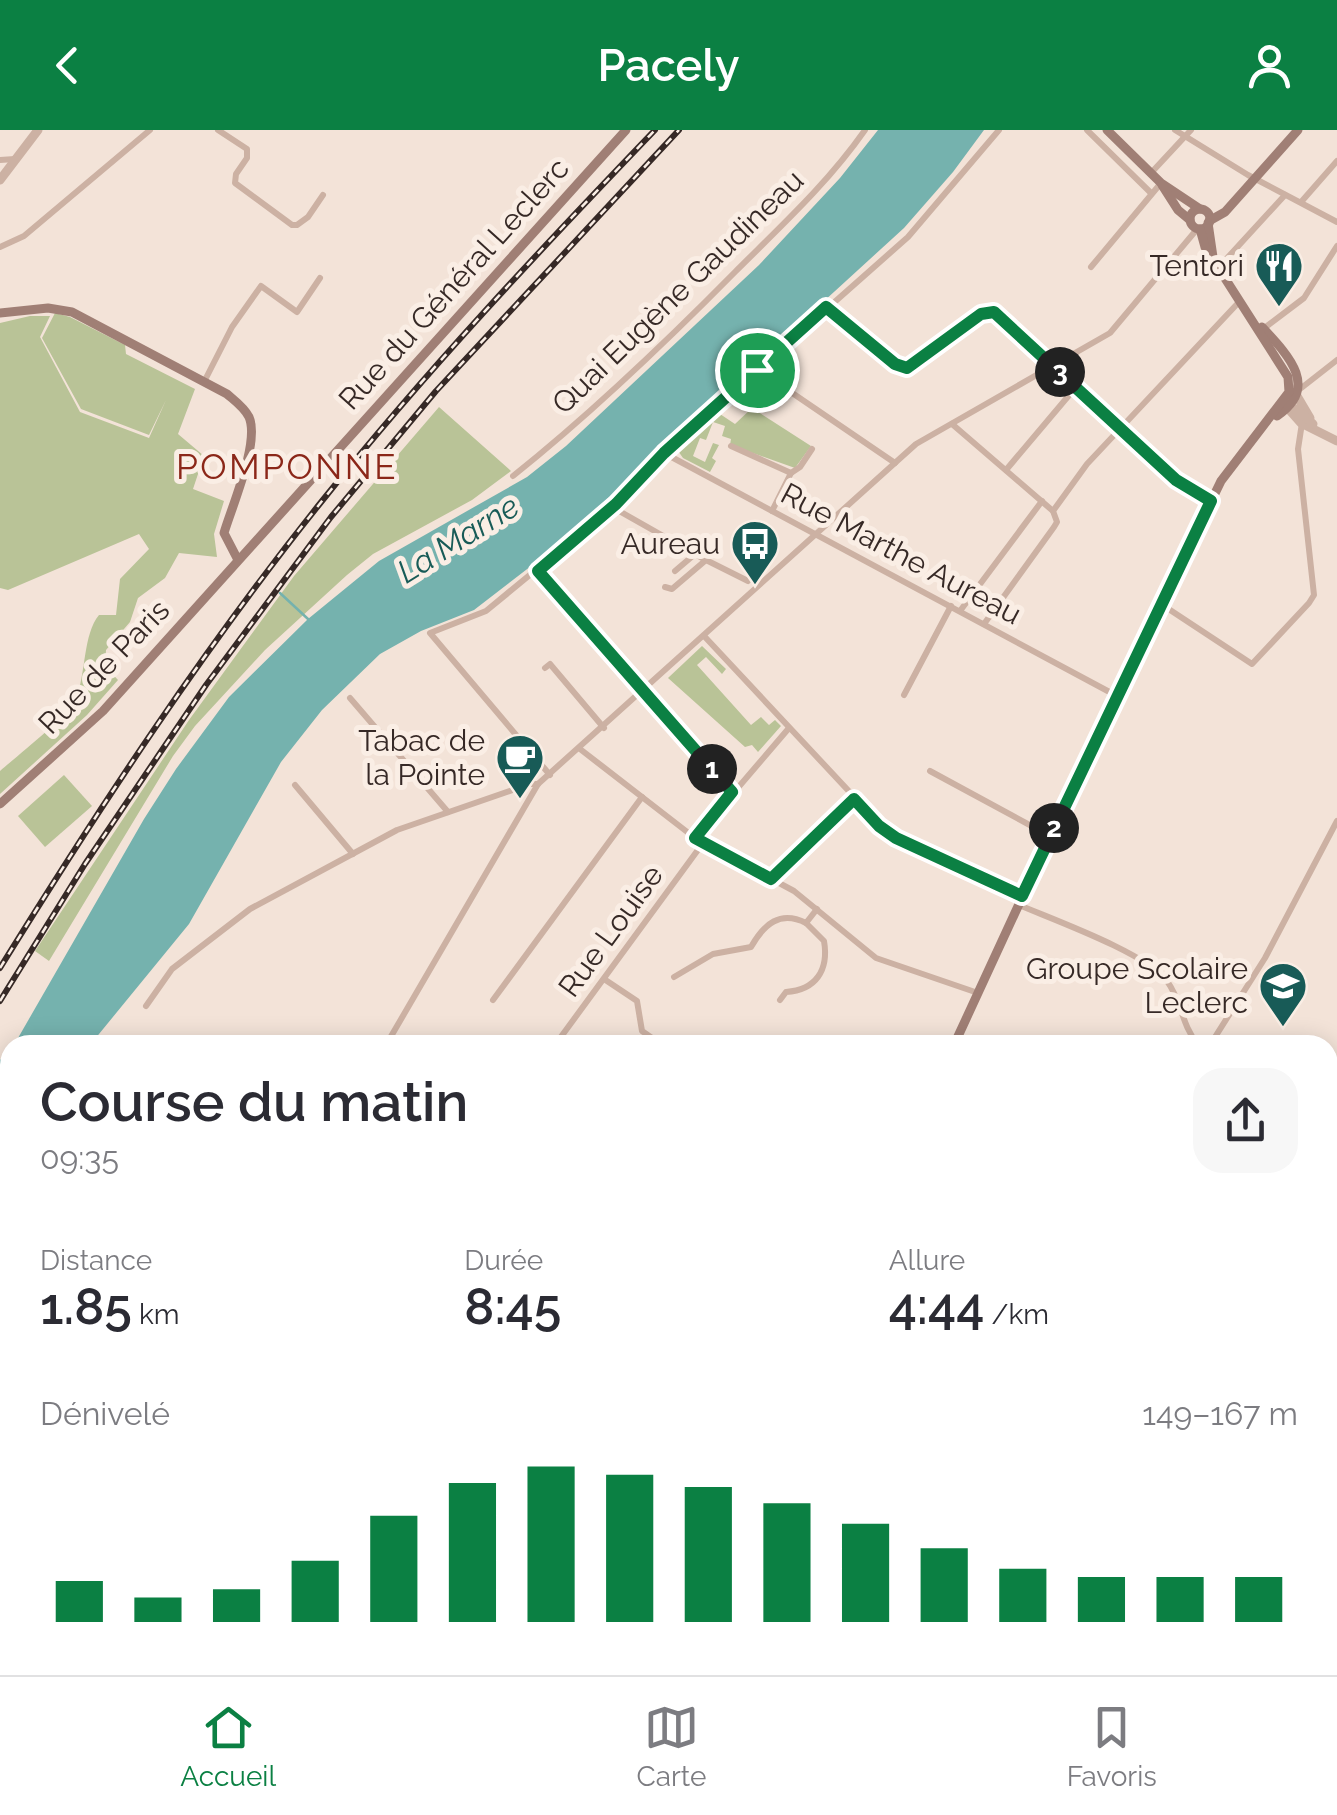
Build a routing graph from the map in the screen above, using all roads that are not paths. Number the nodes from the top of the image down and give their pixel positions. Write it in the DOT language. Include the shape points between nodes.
graph roads {
  1 [pos="38,130"];
  2 [pos="150,130"];
  3 [pos="218,130"];
  4 [pos="626,130"];
  5 [pos="865,130"];
  6 [pos="999,130"];
  7 [pos="1088,130"];
  8 [pos="1107,130"];
  9 [pos="1175,130"];
  10 [pos="1191,130"];
  11 [pos="1298,130"];
  12 [pos="1184,137"];
  13 [pos="16,159"];
  14 [pos="0,160"];
  15 [pos="1337,162"];
  16 [pos="1151,173"];
  17 [pos="1254,178"];
  18 [pos="0,180"];
  19 [pos="1161,183"];
  20 [pos="1151,192"];
  21 [pos="322,194"];
  22 [pos="1286,195"];
  23 [pos="1302,201"];
  24 [pos="1230,203"];
  25 [pos="1202,209"];
  26 [pos="1190,220"];
  27 [pos="1337,222"];
  28 [pos="1204,225"];
  29 [pos="1337,246"];
  30 [pos="0,248"];
  31 [pos="1091,267"];
  32 [pos="1219,267"];
  33 [pos="320,278"];
  34 [pos="1240,301"];
  35 [pos="826,307"];
  36 [pos="0,312"];
  37 [pos="1249,315"];
  38 [pos="1263,329"];
  39 [pos="1337,360"];
  40 [pos="1052,365"];
  41 [pos="757,370"];
  42 [pos="204,382"];
  43 [pos="1076,386"];
  44 [pos="1298,392"];
  45 [pos="1285,406"];
  46 [pos="952,424"];
  47 [pos="1311,425"];
  48 [pos="1120,428"];
  49 [pos="1337,441"];
  50 [pos="730,446"];
  51 [pos="812,449"];
  52 [pos="664,453"];
  53 [pos="895,463"];
  54 [pos="1006,470"];
  55 [pos="790,472"];
  56 [pos="513,476"];
  57 [pos="1042,500"];
  58 [pos="1211,501"];
  59 [pos="612,507"];
  60 [pos="772,510"];
  61 [pos="1053,510"];
  62 [pos="818,534"];
  63 [pos="696,554"];
  64 [pos="238,560"];
  65 [pos="706,560"];
  66 [pos="538,571"];
  67 [pos="675,571"];
  68 [pos="748,581"];
  69 [pos="664,587"];
  70 [pos="1161,604"];
  71 [pos="952,606"];
  72 [pos="960,611"];
  73 [pos="984,624"];
  74 [pos="705,637"];
  75 [pos="545,668"];
  76 [pos="644,692"];
  77 [pos="904,696"];
  78 [pos="1117,696"];
  79 [pos="350,698"];
  80 [pos="604,728"];
  81 [pos="789,728"];
  82 [pos="580,750"];
  83 [pos="930,771"];
  84 [pos="550,775"];
  85 [pos="538,784"];
  86 [pos="295,785"];
  87 [pos="732,792"];
  88 [pos="642,797"];
  89 [pos="854,799"];
  90 [pos="0,804"];
  91 [pos="448,812"];
  92 [pos="1337,821"];
  93 [pos="1050,836"];
  94 [pos="699,840"];
  95 [pos="353,854"];
  96 [pos="771,879"];
  97 [pos="1020,900"];
  98 [pos="817,909"];
  99 [pos="806,923"];
  100 [pos="674,977"];
  101 [pos="604,979"];
  102 [pos="978,993"];
  103 [pos="493,1000"];
  104 [pos="780,1000"];
  105 [pos="146,1006"];
  106 [pos="392,1035"];
  107 [pos="562,1035"];
  108 [pos="648,1035"];
  109 [pos="959,1035"];
  110 [pos="1190,1035"];
  111 [pos="1216,1035"];
  1 -- 13 [label="street"];
  2 -- 30 [label="street" via="24,236"];
  3 -- 21 [label="street" via="247,149 235,183 292,225 308,216"];
  4 -- 64 [label="main road, Rue du Général Leclerc"];
  5 -- 56 [label="street, Quai Eugène Gaudineau" via="804,203 700,307"];
  6 -- 35 [label="street" via="908,236"];
  7 -- 20 [label="street"];
  8 -- 16 [label="main road"];
  9 -- 12 [label="street"];
  10 -- 12 [label="street"];
  11 -- 17 [label="main road"];
  12 -- 16 [label="street"];
  12 -- 17 [label="street"];
  13 -- 14 [label="street"];
  13 -- 18 [label="street"];
  15 -- 23 [label="street"];
  16 -- 19 [label="main road"];
  17 -- 22 [label="street"];
  17 -- 24 [label="main road"];
  19 -- 20 [label="street"];
  19 -- 25 [label="main road"];
  19 -- 26 [label="main road"];
  20 -- 31 [label="street"];
  22 -- 23 [label="street"];
  22 -- 32 [label="street"];
  23 -- 27 [label="street"];
  24 -- 25 [label="main road"];
  24 -- 28 [label="main road"];
  25 -- 26 [label="main road"];
  25 -- 28 [label="main road"];
  26 -- 28 [label="main road"];
  28 -- 32 [label="main road" via="1204,247"];
  28 -- 40 [label="street" via="1117,327"];
  29 -- 38 [label="street" via="1304,298"];
  32 -- 34 [label="main road"];
  33 -- 42 [label="street" via="296,312 261,286"];
  34 -- 37 [label="main road"];
  34 -- 48 [label="street"];
  35 -- 40 [label="street" via="900,367 988,311"];
  35 -- 41 [label="street"];
  36 -- 42 [label="main road" via="72,312"];
  37 -- 38 [label="main road"];
  37 -- 45 [label="main road" via="1288,377"];
  38 -- 44 [label="main road" via="1293,367"];
  39 -- 44 [label="street"];
  40 -- 43 [label="street"];
  40 -- 46 [label="street"];
  41 -- 52 [label="street"];
  41 -- 53 [label="street"];
  42 -- 64 [label="main road" via="240,405 253,431 224,533"];
  43 -- 48 [label="street"];
  43 -- 54 [label="street"];
  44 -- 45 [label="main road"];
  44 -- 47 [label="street"];
  45 -- 47 [label="street"];
  45 -- 58 [label="main road"];
  46 -- 53 [label="street"];
  46 -- 54 [label="street"];
  47 -- 49 [label="street"];
  47 -- 70 [label="street" via="1298,449 1314,595 1309,604 1252,664"];
  48 -- 58 [label="street" via="1176,480"];
  48 -- 61 [label="street"];
  50 -- 55 [label="street"];
  51 -- 55 [label="street"];
  52 -- 59 [label="street"];
  52 -- 60 [label="street, Rue Marthe Aureau"];
  53 -- 62 [label="street"];
  54 -- 57 [label="street"];
  55 -- 60 [label="street"];
  57 -- 61 [label="street"];
  57 -- 72 [label="street"];
  58 -- 70 [label="main road"];
  59 -- 63 [label="street"];
  59 -- 66 [label="street"];
  60 -- 62 [label="street, Rue Marthe Aureau"];
  61 -- 73 [label="street" via="1054,527"];
  62 -- 71 [label="street, Rue Marthe Aureau"];
  62 -- 74 [label="street"];
  63 -- 65 [label="street"];
  63 -- 67 [label="street"];
  64 -- 90 [label="main road, Rue de Paris" via="103,710"];
  65 -- 68 [label="street"];
  65 -- 69 [label="street" via="672,589"];
  66 -- 76 [label="street"];
  66 -- 84 [label="street" via="486,611 430,634"];
  70 -- 78 [label="main road"];
  71 -- 72 [label="street, Rue Marthe Aureau"];
  71 -- 77 [label="street"];
  72 -- 73 [label="street, Rue Marthe Aureau"];
  73 -- 78 [label="street, Rue Marthe Aureau"];
  74 -- 76 [label="street"];
  74 -- 81 [label="street"];
  75 -- 80 [label="street" via="550,664"];
  76 -- 80 [label="street"];
  76 -- 87 [label="street"];
  78 -- 93 [label="main road"];
  79 -- 91 [label="street"];
  80 -- 82 [label="street"];
  81 -- 87 [label="street, Rue Louise"];
  81 -- 89 [label="street"];
  82 -- 84 [label="street"];
  82 -- 88 [label="street"];
  83 -- 93 [label="street"];
  84 -- 85 [label="street"];
  85 -- 91 [label="street"];
  85 -- 106 [label="street"];
  86 -- 95 [label="street"];
  87 -- 94 [label="street, Rue Louise"];
  88 -- 94 [label="street"];
  88 -- 103 [label="street"];
  89 -- 96 [label="street"];
  89 -- 97 [label="street" via="896,838"];
  91 -- 95 [label="street"];
  92 -- 111 [label="street"];
  93 -- 97 [label="main road"];
  94 -- 96 [label="street"];
  94 -- 101 [label="street, Rue Louise"];
  95 -- 105 [label="street" via="250,909 172,969"];
  96 -- 98 [label="street"];
  97 -- 102 [label="main road"];
  97 -- 110 [label="street" via="1153,967 1171,986"];
  98 -- 99 [label="street"];
  98 -- 102 [label="street" via="876,958"];
  99 -- 100 [label="street" via="776,920 761,929 752,947 713,954"];
  99 -- 104 [label="street" via="824,941 825,966 808,987"];
  101 -- 107 [label="street, Rue Louise"];
  101 -- 108 [label="street" via="636,1002"];
  102 -- 109 [label="main road"];
}
